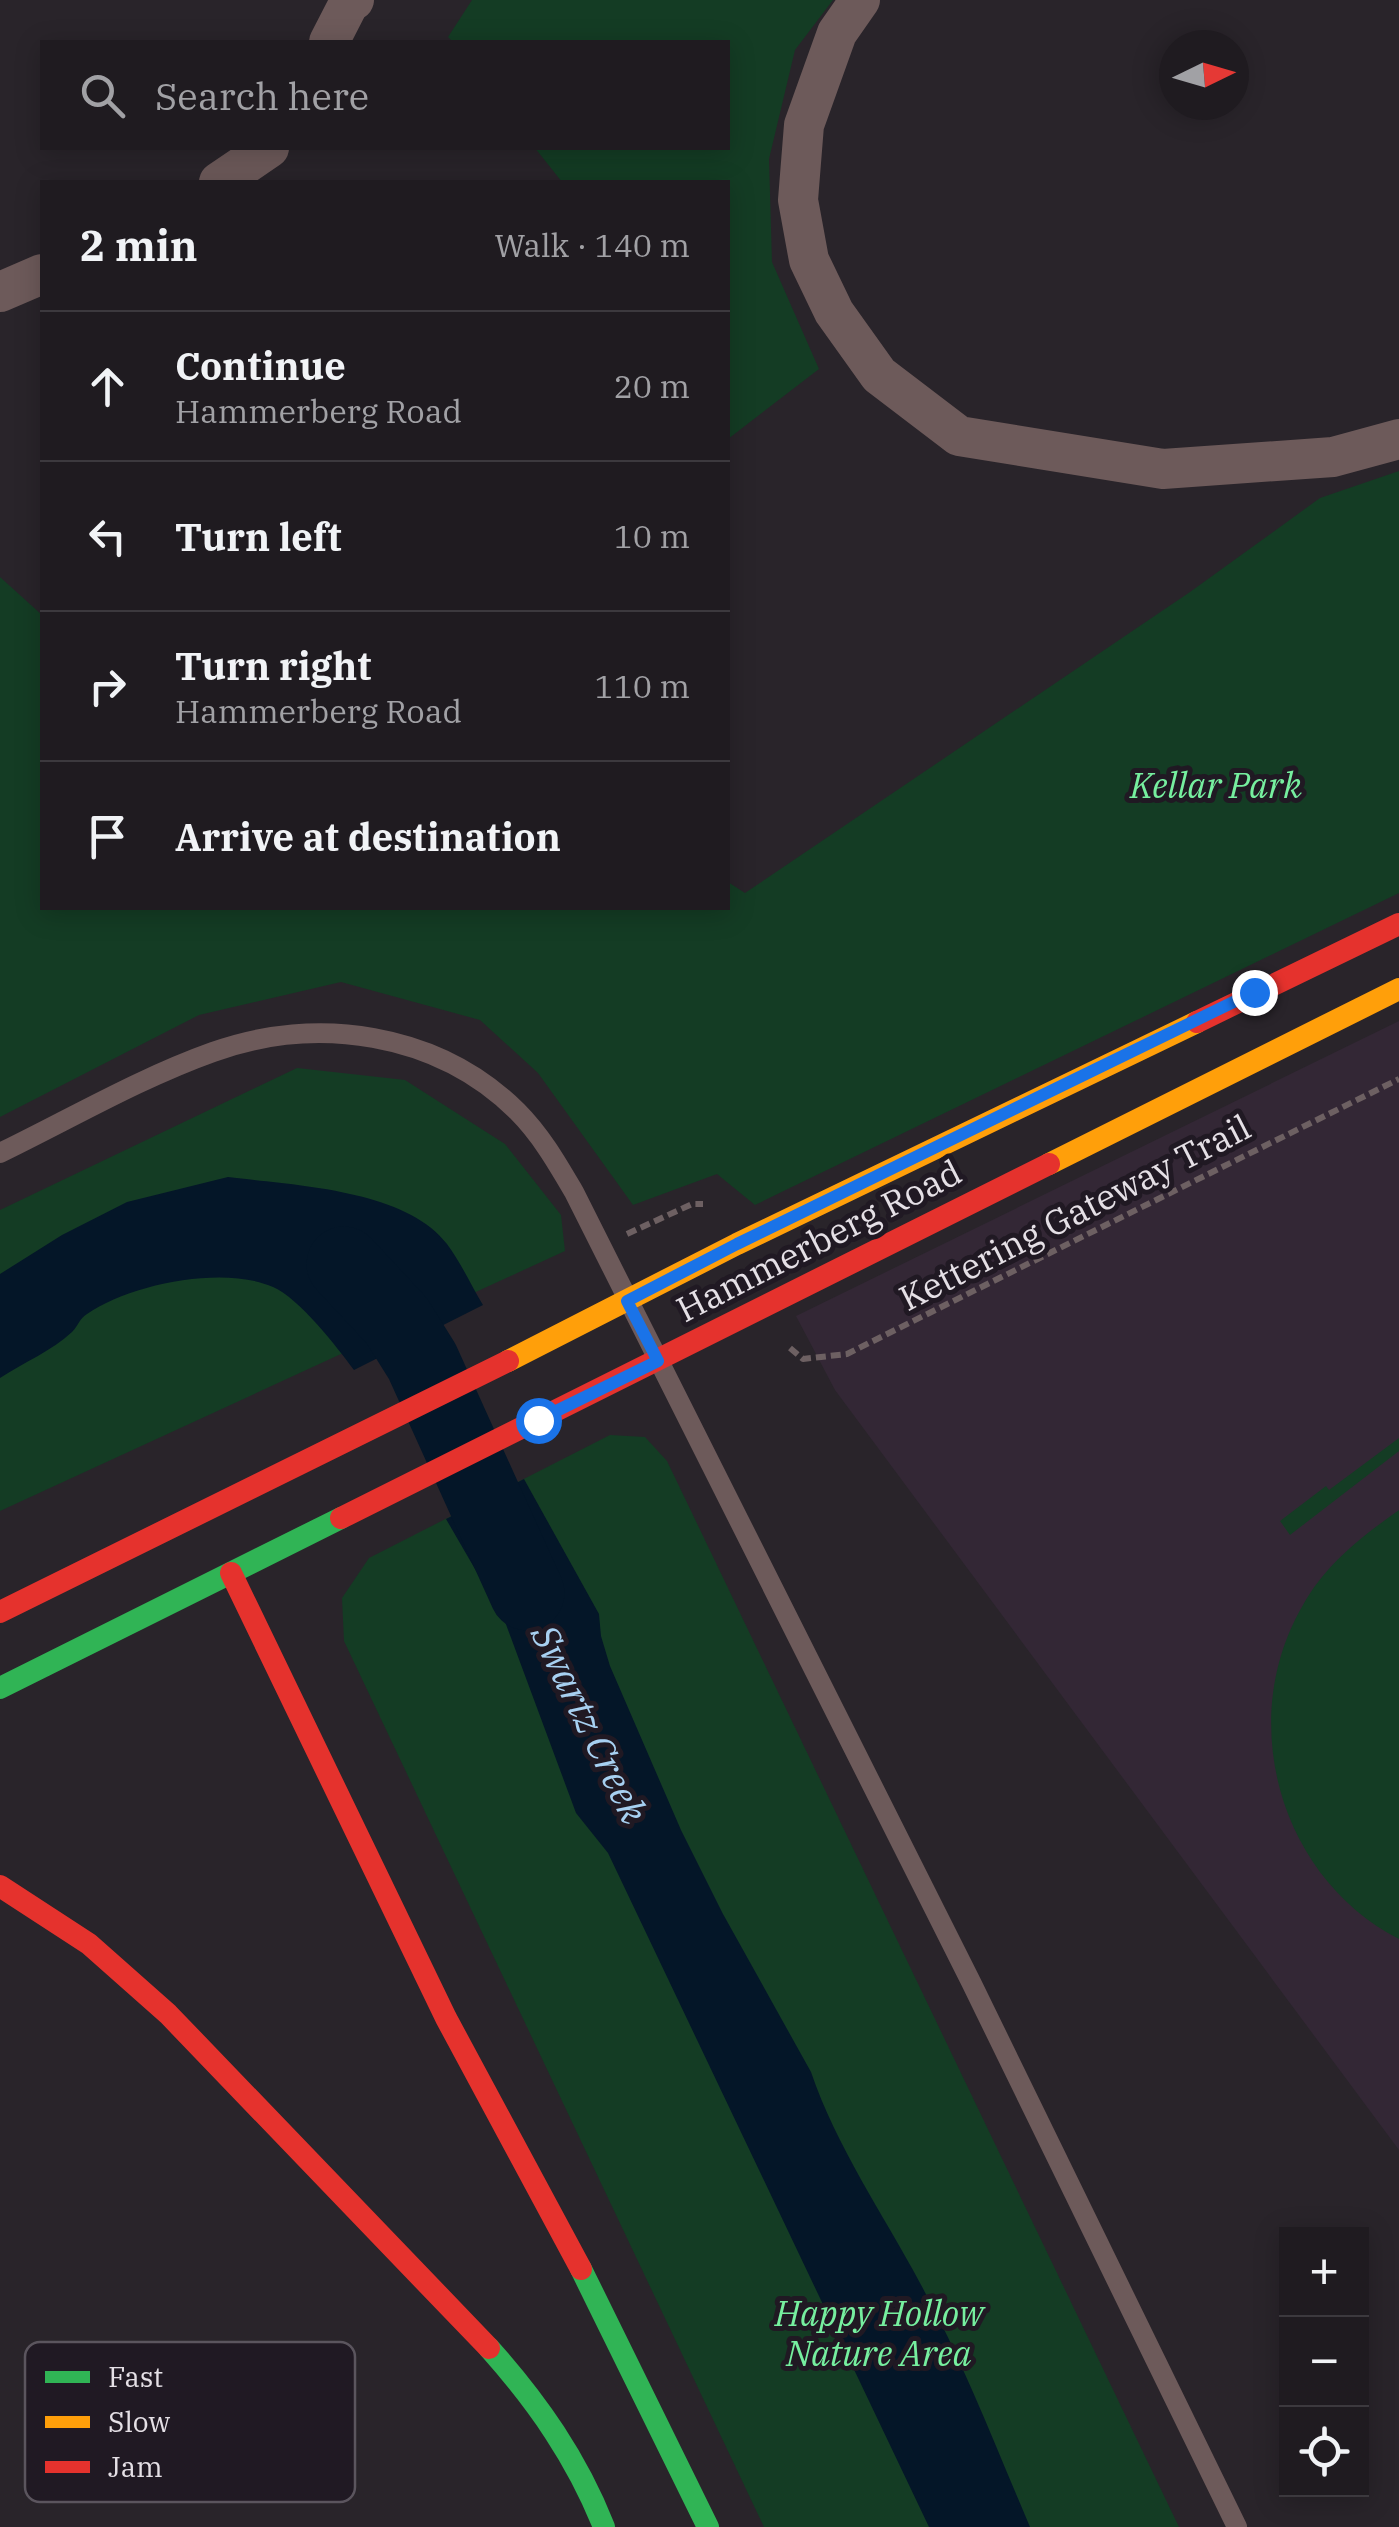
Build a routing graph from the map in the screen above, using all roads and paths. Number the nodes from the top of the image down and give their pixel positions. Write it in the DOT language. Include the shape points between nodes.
graph roads {
  1 [pos="354,0"];
  2 [pos="860,0"];
  3 [pos="331,40"];
  4 [pos="265,150"];
  5 [pos="222,180"];
  6 [pos="40,275"];
  7 [pos="0,292"];
  8 [pos="1399,440"];
  9 [pos="1399,924"];
  10 [pos="1399,989"];
  11 [pos="1399,1080"];
  12 [pos="0,1153"];
  13 [pos="718,1209"];
  14 [pos="601,1246"];
  15 [pos="627,1301"];
  16 [pos="789,1347"];
  17 [pos="658,1361"];
  18 [pos="142,1541"];
  19 [pos="182,1545"];
  20 [pos="223,1565"];
  21 [pos="0,1612"];
  22 [pos="0,1688"];
  23 [pos="0,1886"];
  24 [pos="604,2527"];
  25 [pos="708,2527"];
  26 [pos="1238,2527"];
  1 -- 3 [label="street"];
  2 -- 8 [label="street" via="838,33 804,125 798,200 809,260 834,312 879,376 959,436 1163,469 1333,458"];
  4 -- 5 [label="street"];
  6 -- 7 [label="street"];
  9 -- 15 [label="main road, Hammerberg Road"];
  10 -- 17 [label="main road, Hammerberg Road"];
  11 -- 16 [label="path, Kettering Gateway Trail" via="847,1354 803,1360"];
  12 -- 14 [label="lane" via="213,1052 300,1032 349,1032 437,1057 516,1110 547,1146"];
  13 -- 14 [label="path" via="692,1204"];
  14 -- 15 [label="lane"];
  15 -- 17 [label="lane"];
  15 -- 18 [label="main road, Hammerberg Road"];
  17 -- 20 [label="main road, Hammerberg Road" via="378,1500"];
  17 -- 26 [label="lane"];
  18 -- 19 [label="main road"];
  18 -- 21 [label="main road, Hammerberg Road"];
  20 -- 22 [label="main road, Hammerberg Road"];
  20 -- 25 [label="main road"];
  23 -- 24 [label="main road" via="73,1929 144,1991 488,2345 563,2438"];
}
